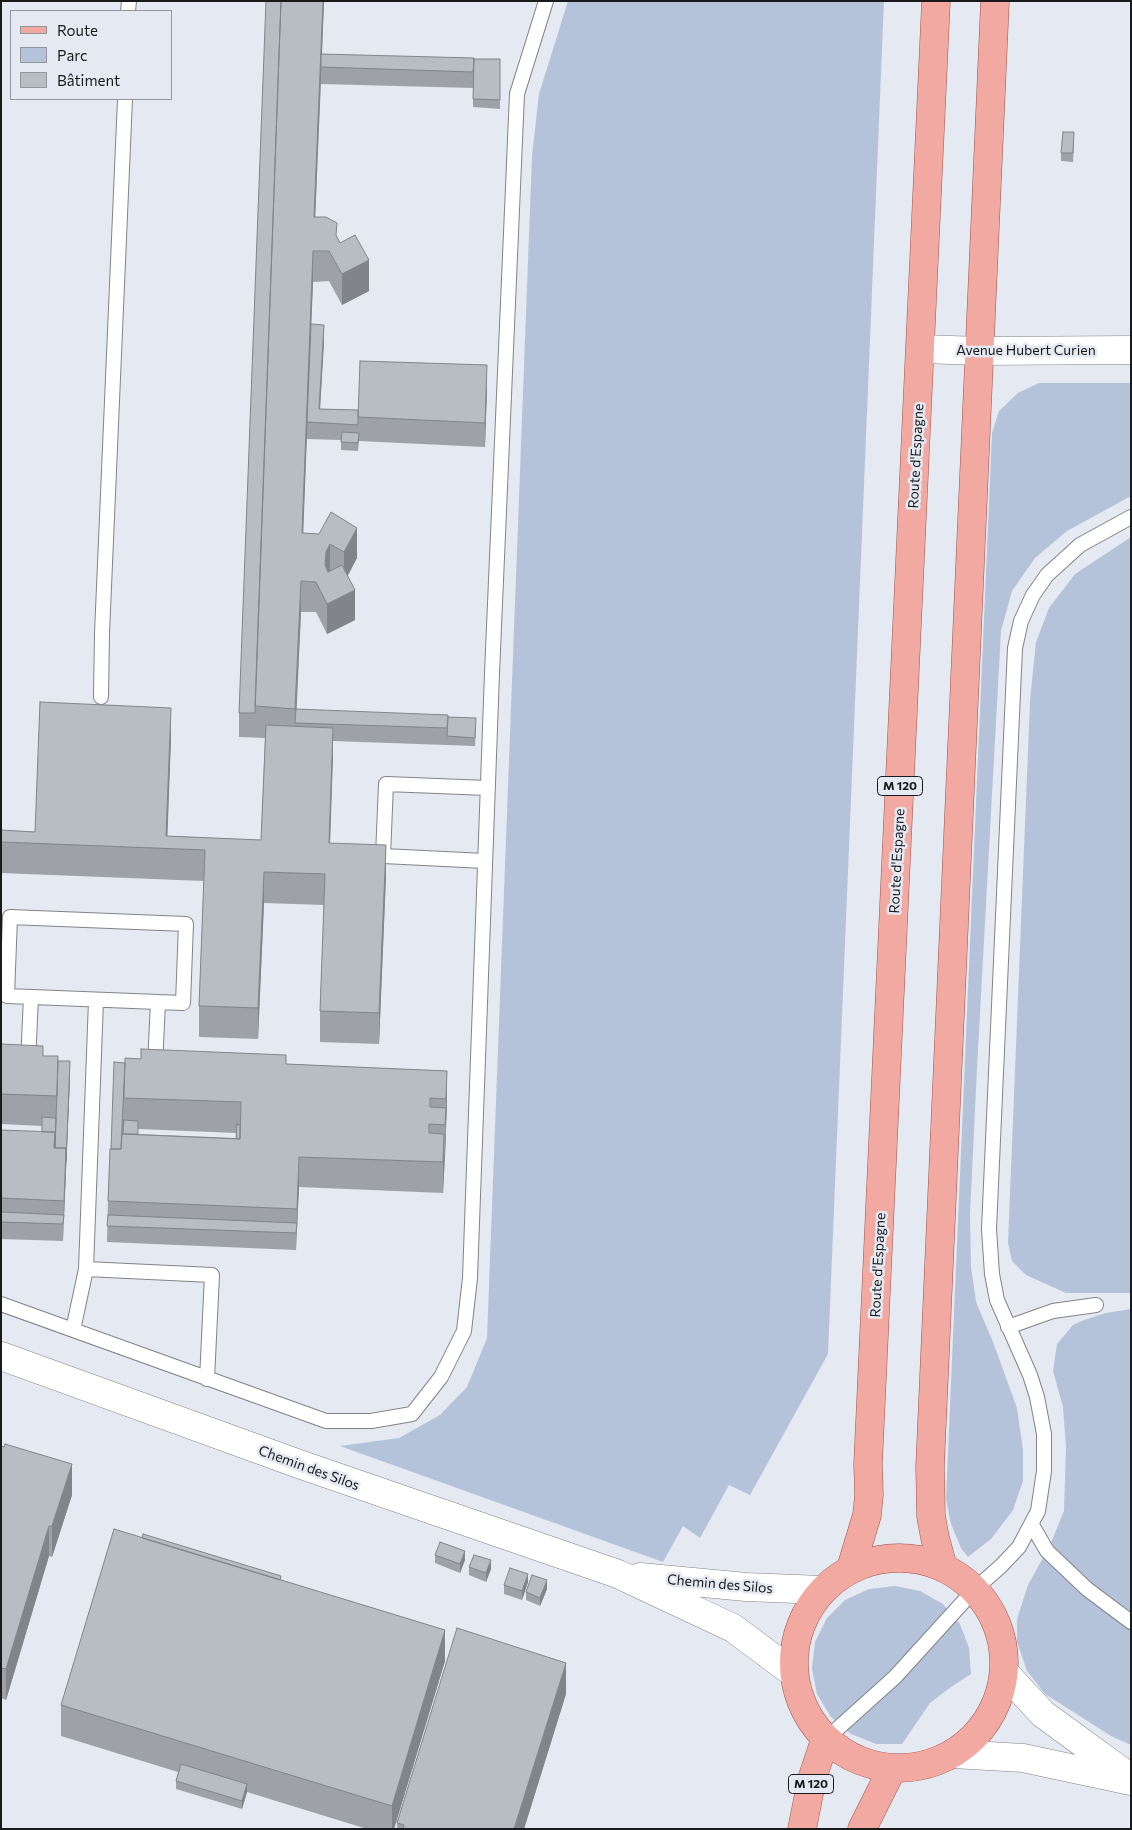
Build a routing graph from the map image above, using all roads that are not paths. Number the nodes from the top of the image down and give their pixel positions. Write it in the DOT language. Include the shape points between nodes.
graph roads {
  1 [pos="546,1"];
  2 [pos="936,1"];
  3 [pos="995,1"];
  4 [pos="125,100"];
  5 [pos="921,349"];
  6 [pos="1131,350"];
  7 [pos="980,351"];
  8 [pos="1131,517"];
  9 [pos="101,697"];
  10 [pos="488,788"];
  11 [pos="485,861"];
  12 [pos="31,997"];
  13 [pos="96,1000"];
  14 [pos="158,1002"];
  15 [pos="28,1063"];
  16 [pos="155,1065"];
  17 [pos="86,1269"];
  18 [pos="1,1304"];
  19 [pos="1096,1305"];
  20 [pos="1008,1327"];
  21 [pos="73,1330"];
  22 [pos="1,1356"];
  23 [pos="208,1379"];
  24 [pos="1032,1525"];
  25 [pos="943,1567"];
  26 [pos="851,1568"];
  27 [pos="618,1574"];
  28 [pos="975,1589"];
  29 [pos="822,1590"];
  30 [pos="1131,1622"];
  31 [pos="792,1672"];
  32 [pos="1005,1673"];
  33 [pos="825,1740"];
  34 [pos="953,1754"];
  35 [pos="892,1769"];
  36 [pos="1131,1779"];
  37 [pos="802,1829"];
  38 [pos="862,1829"];
  1 -- 10 [label="lane" via="518,94"];
  2 -- 5 [label="main road, Route d'Espagne / M 120"];
  3 -- 7 [label="main road"];
  4 -- 9 [label="lane"];
  5 -- 7 [label="street, Avenue Hubert Curien"];
  5 -- 26 [label="main road, Route d'Espagne / M 120" via="869,1495 867,1515"];
  6 -- 7 [label="street, Avenue Hubert Curien"];
  7 -- 25 [label="main road" via="930,1466 931,1516"];
  8 -- 20 [label="lane" via="1080,545 1047,575 1021,621 1016,648 989,1229 997,1300"];
  10 -- 11 [label="lane"];
  10 -- 11 [label="lane" via="386,784 383,856"];
  11 -- 23 [label="lane" via="470,1278 464,1331 441,1378 412,1414 371,1421 326,1421"];
  12 -- 13 [label="lane"];
  12 -- 14 [label="lane" via="7,996 10,917 186,924 183,1003"];
  12 -- 15 [label="lane"];
  13 -- 14 [label="lane"];
  13 -- 17 [label="lane"];
  14 -- 16 [label="lane"];
  17 -- 21 [label="lane"];
  17 -- 23 [label="lane" via="212,1275"];
  18 -- 21 [label="lane"];
  19 -- 20 [label="lane" via="1053,1311"];
  20 -- 24 [label="lane" via="1030,1375 1044,1434 1042,1496"];
  21 -- 23 [label="lane"];
  22 -- 27 [label="street, Chemin des Silos" via="308,1468"];
  24 -- 28 [label="lane" via="1019,1547"];
  24 -- 30 [label="lane" via="1047,1551 1087,1589"];
  25 -- 26 [label="main road" via="913,1558 881,1558"];
  25 -- 28 [label="main road"];
  26 -- 29 [label="main road"];
  27 -- 29 [label="street, Chemin des Silos" via="746,1587"];
  27 -- 31 [label="street, Chemin des Silos" via="733,1628"];
  28 -- 32 [label="main road" via="999,1628"];
  28 -- 33 [label="lane" via="895,1677"];
  29 -- 31 [label="main road" via="798,1628"];
  31 -- 33 [label="main road" via="803,1709"];
  32 -- 34 [label="main road" via="996,1705 979,1733"];
  32 -- 36 [label="street" via="1043,1714"];
  33 -- 35 [label="main road" via="856,1761"];
  33 -- 37 [label="main road, M 120" via="812,1779"];
  34 -- 35 [label="main road" via="924,1766"];
  34 -- 36 [label="street" via="1023,1758"];
  35 -- 38 [label="main road"];
}
